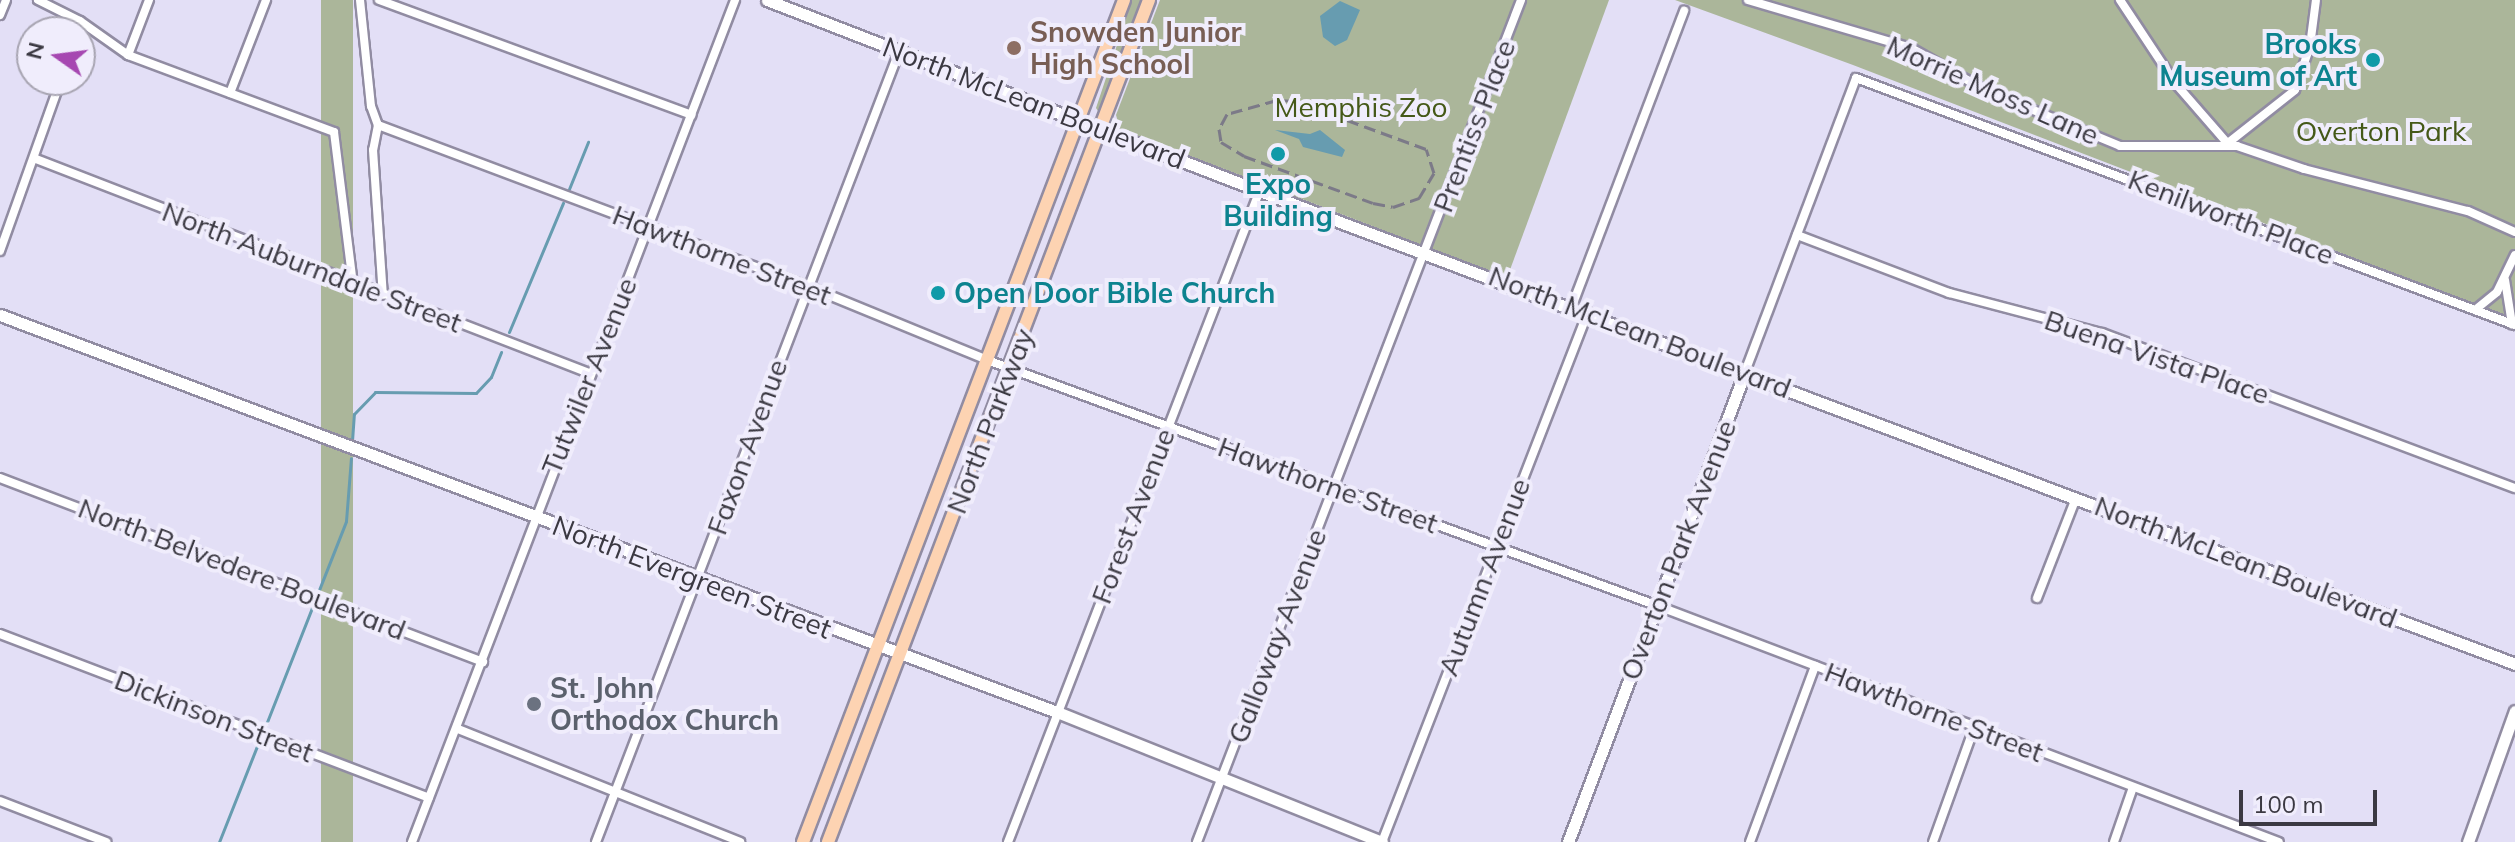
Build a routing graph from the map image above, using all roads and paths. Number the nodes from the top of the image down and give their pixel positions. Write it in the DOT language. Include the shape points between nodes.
graph roads {
  1 [pos="6,0"];
  2 [pos="38,0"];
  3 [pos="149,0"];
  4 [pos="266,0"];
  5 [pos="360,0"];
  6 [pos="379,0"];
  7 [pos="735,0"];
  8 [pos="767,0"];
  9 [pos="1124,0"];
  10 [pos="1149,0"];
  11 [pos="1521,0"];
  12 [pos="1748,0"];
  13 [pos="2120,0"];
  14 [pos="2316,0"];
  15 [pos="1684,11"];
  16 [pos="0,15"];
  17 [pos="70,16"];
  18 [pos="96,32"];
  19 [pos="899,52"];
  20 [pos="128,55"];
  21 [pos="1856,78"];
  22 [pos="230,93"];
  23 [pos="56,96"];
  24 [pos="692,115"];
  25 [pos="1077,122"];
  26 [pos="378,125"];
  27 [pos="1100,129"];
  28 [pos="2228,144"];
  29 [pos="36,159"];
  30 [pos="1260,190"];
  31 [pos="648,227"];
  32 [pos="2515,232"];
  33 [pos="1797,235"];
  34 [pos="0,251"];
  35 [pos="1427,252"];
  36 [pos="2515,255"];
  37 [pos="2505,279"];
  38 [pos="353,284"];
  39 [pos="807,286"];
  40 [pos="383,295"];
  41 [pos="1572,306"];
  42 [pos="2475,310"];
  43 [pos="1588,312"];
  44 [pos="0,315"];
  45 [pos="2514,324"];
  46 [pos="987,360"];
  47 [pos="1010,367"];
  48 [pos="1745,372"];
  49 [pos="589,373"];
  50 [pos="1169,425"];
  51 [pos="0,478"];
  52 [pos="2515,488"];
  53 [pos="1334,489"];
  54 [pos="2076,498"];
  55 [pos="534,517"];
  56 [pos="1495,546"];
  57 [pos="699,578"];
  58 [pos="2037,598"];
  59 [pos="1658,606"];
  60 [pos="0,634"];
  61 [pos="878,648"];
  62 [pos="902,656"];
  63 [pos="483,662"];
  64 [pos="2515,664"];
  65 [pos="1815,666"];
  66 [pos="2515,711"];
  67 [pos="1057,712"];
  68 [pos="1974,728"];
  69 [pos="458,729"];
  70 [pos="1222,779"];
  71 [pos="2133,787"];
  72 [pos="615,791"];
  73 [pos="429,798"];
  74 [pos="0,801"];
  75 [pos="106,842"];
  76 [pos="412,842"];
  77 [pos="596,842"];
  78 [pos="740,842"];
  79 [pos="803,842"];
  80 [pos="828,842"];
  81 [pos="1008,842"];
  82 [pos="1197,842"];
  83 [pos="1382,842"];
  84 [pos="1568,842"];
  85 [pos="1750,842"];
  86 [pos="1933,842"];
  87 [pos="2114,842"];
  88 [pos="2279,842"];
  89 [pos="2468,842"];
  1 -- 16 [label="street"];
  2 -- 17 [label="street"];
  3 -- 20 [label="street"];
  4 -- 22 [label="street"];
  5 -- 26 [label="street" via="371,106"];
  6 -- 24 [label="street"];
  7 -- 24 [label="street, Tutwiler Avenue"];
  8 -- 19 [label="main road, North McLean Boulevard"];
  9 -- 25 [label="main road, North Parkway"];
  10 -- 27 [label="main road, North Parkway"];
  11 -- 35 [label="street, Prentiss Place"];
  12 -- 28 [label="street, Morrie Moss Lane" via="1911,48 1985,90 2120,146 2159,150"];
  13 -- 28 [label="street" via="2175,83"];
  14 -- 28 [label="street" via="2310,46 2295,90"];
  15 -- 41 [label="street"];
  18 -- 20 [label="street"];
  19 -- 25 [label="main road, North McLean Boulevard"];
  19 -- 39 [label="street, Faxon Avenue"];
  20 -- 22 [label="street"];
  21 -- 33 [label="street, Overton Park Avenue"];
  21 -- 42 [label="street, Kenilworth Place"];
  22 -- 38 [label="street" via="334,132"];
  23 -- 29 [label="street"];
  24 -- 31 [label="street, Tutwiler Avenue"];
  25 -- 27 [label="main road, North McLean Boulevard"];
  25 -- 46 [label="main road, North Parkway"];
  26 -- 31 [label="street, Hawthorne Street"];
  26 -- 40 [label="street" via="373,150"];
  27 -- 30 [label="main road, North McLean Boulevard"];
  27 -- 47 [label="main road, North Parkway"];
  28 -- 32 [label="street, Morrie Moss Lane" via="2468,211"];
  29 -- 34 [label="street"];
  29 -- 38 [label="street, North Auburndale Street"];
  30 -- 35 [label="main road, North McLean Boulevard"];
  30 -- 50 [label="street, Forest Avenue"];
  31 -- 39 [label="street, Hawthorne Street"];
  31 -- 49 [label="street, Tutwiler Avenue"];
  33 -- 48 [label="street, Overton Park Avenue"];
  33 -- 52 [label="street, Buena Vista Place" via="1949,293 2102,333"];
  35 -- 41 [label="main road, North McLean Boulevard"];
  35 -- 53 [label="street, Galloway Avenue"];
  36 -- 37 [label="street"];
  37 -- 42 [label="street"];
  37 -- 45 [label="street"];
  38 -- 40 [label="street, North Auburndale Street"];
  39 -- 46 [label="street, Hawthorne Street"];
  39 -- 57 [label="street, Faxon Avenue"];
  40 -- 49 [label="street, North Auburndale Street"];
  41 -- 43 [label="main road, North McLean Boulevard"];
  42 -- 45 [label="street, Kenilworth Place"];
  43 -- 48 [label="main road, North McLean Boulevard"];
  43 -- 56 [label="street, Autumn Avenue"];
  44 -- 55 [label="main road, North Evergreen Street"];
  46 -- 47 [label="street, Hawthorne Street"];
  46 -- 61 [label="main road, North Parkway"];
  47 -- 50 [label="street, Hawthorne Street"];
  47 -- 62 [label="main road, North Parkway"];
  48 -- 54 [label="main road, North McLean Boulevard"];
  48 -- 59 [label="main road, Overton Park Avenue"];
  49 -- 55 [label="street, Tutwiler Avenue"];
  50 -- 53 [label="street, Hawthorne Street"];
  50 -- 67 [label="street, Forest Avenue"];
  51 -- 63 [label="street, North Belvedere Boulevard"];
  53 -- 56 [label="street, Hawthorne Street"];
  53 -- 70 [label="street, Galloway Avenue"];
  54 -- 58 [label="street"];
  54 -- 64 [label="main road, North McLean Boulevard"];
  55 -- 57 [label="main road, North Evergreen Street"];
  55 -- 63 [label="street, Tutwiler Avenue"];
  56 -- 59 [label="street, Hawthorne Street"];
  56 -- 83 [label="street, Autumn Avenue"];
  57 -- 61 [label="main road, North Evergreen Street"];
  57 -- 72 [label="street, Faxon Avenue"];
  59 -- 65 [label="street, Hawthorne Street"];
  59 -- 84 [label="main road, Overton Park Avenue"];
  60 -- 73 [label="street, Dickinson Street"];
  61 -- 62 [label="main road, North Evergreen Street"];
  61 -- 79 [label="main road, North Parkway"];
  62 -- 67 [label="main road, North Evergreen Street"];
  62 -- 80 [label="main road, North Parkway"];
  63 -- 69 [label="street, Tutwiler Avenue"];
  65 -- 68 [label="street, Hawthorne Street"];
  65 -- 85 [label="street"];
  66 -- 89 [label="main road"];
  67 -- 70 [label="main road, North Evergreen Street"];
  67 -- 81 [label="street, Forest Avenue"];
  68 -- 71 [label="street, Hawthorne Street"];
  68 -- 86 [label="street"];
  69 -- 72 [label="street"];
  69 -- 73 [label="street, Tutwiler Avenue"];
  70 -- 82 [label="street, Galloway Avenue"];
  70 -- 83 [label="main road, North Evergreen Street"];
  71 -- 87 [label="street"];
  71 -- 88 [label="street, Hawthorne Street"];
  72 -- 77 [label="street, Faxon Avenue"];
  72 -- 78 [label="street"];
  73 -- 76 [label="street, Tutwiler Avenue"];
  74 -- 75 [label="street"];
}
